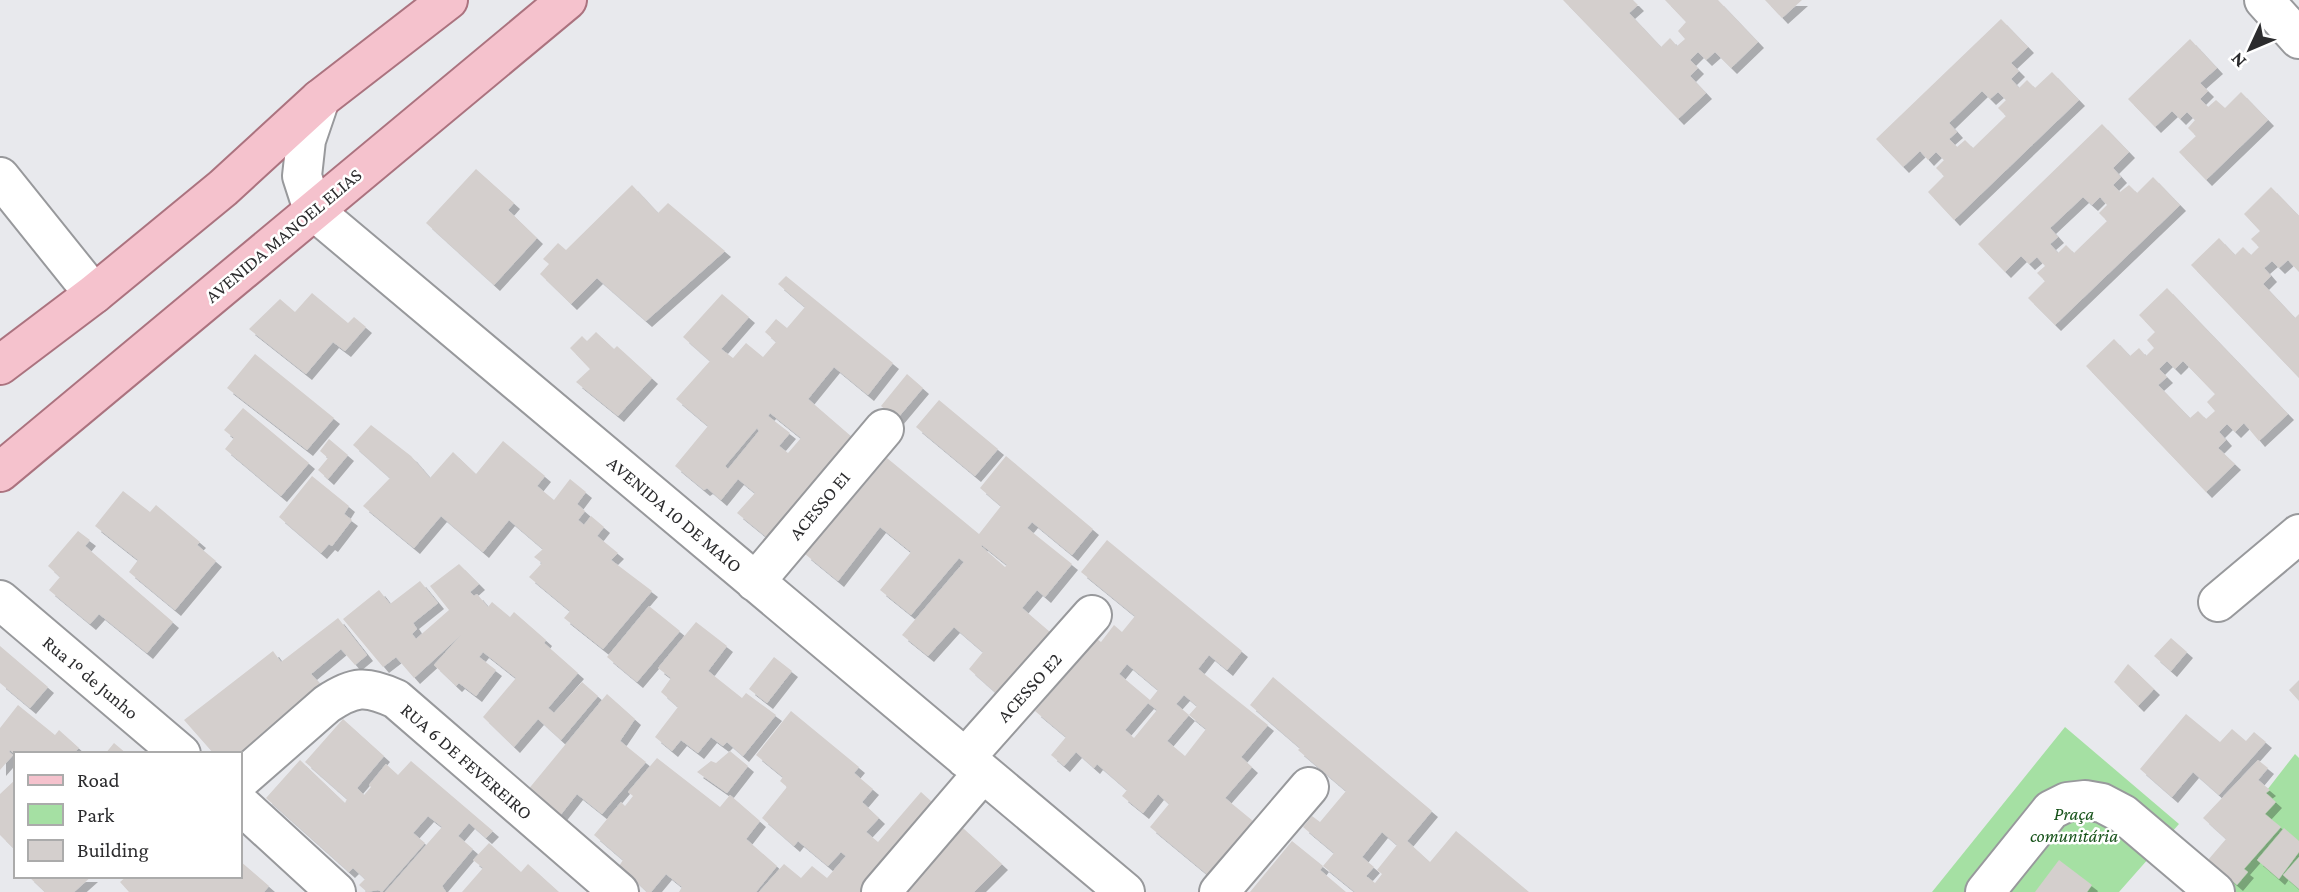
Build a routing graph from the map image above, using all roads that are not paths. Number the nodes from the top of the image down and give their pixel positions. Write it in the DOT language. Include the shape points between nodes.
graph roads {
  1 [pos="448,0"];
  2 [pos="567,0"];
  3 [pos="2264,0"];
  4 [pos="2299,39"];
  5 [pos="320,99"];
  6 [pos="0,177"];
  7 [pos="313,210"];
  8 [pos="94,294"];
  9 [pos="0,365"];
  10 [pos="884,429"];
  11 [pos="0,472"];
  12 [pos="2299,534"];
  13 [pos="755,582"];
  14 [pos="0,600"];
  15 [pos="2218,601"];
  16 [pos="1092,615"];
  17 [pos="179,752"];
  18 [pos="974,766"];
  19 [pos="242,778"];
  20 [pos="1309,787"];
  21 [pos="242,806"];
  22 [pos="336,892"];
  23 [pos="619,892"];
  24 [pos="881,892"];
  25 [pos="1125,892"];
  26 [pos="1219,892"];
  27 [pos="1985,892"];
  28 [pos="2215,892"];
  1 -- 5 [label="main road"];
  2 -- 7 [label="main road, AVENIDA MANOEL ELIAS"];
  3 -- 4 [label="street"];
  5 -- 7 [label="street" via="306,140 302,176"];
  5 -- 8 [label="main road" via="223,188"];
  6 -- 8 [label="street"];
  7 -- 11 [label="main road, AVENIDA MANOEL ELIAS"];
  7 -- 13 [label="street, AVENIDA 10 DE MAIO"];
  8 -- 9 [label="main road"];
  10 -- 13 [label="street, ACESSO E1"];
  12 -- 15 [label="street"];
  13 -- 18 [label="street, AVENIDA 10 DE MAIO"];
  14 -- 17 [label="street, Rua 1º de Junho"];
  16 -- 18 [label="street, ACESSO E2"];
  18 -- 24 [label="street, ACESSO E2"];
  18 -- 25 [label="street, AVENIDA 10 DE MAIO"];
  19 -- 23 [label="street, RUA 6 DE FEVEREIRO" via="343,694 357,688 378,691 396,699"];
  20 -- 26 [label="street"];
  21 -- 22 [label="street"];
  27 -- 28 [label="street" via="2051,810 2085,800 2123,814"];
}
